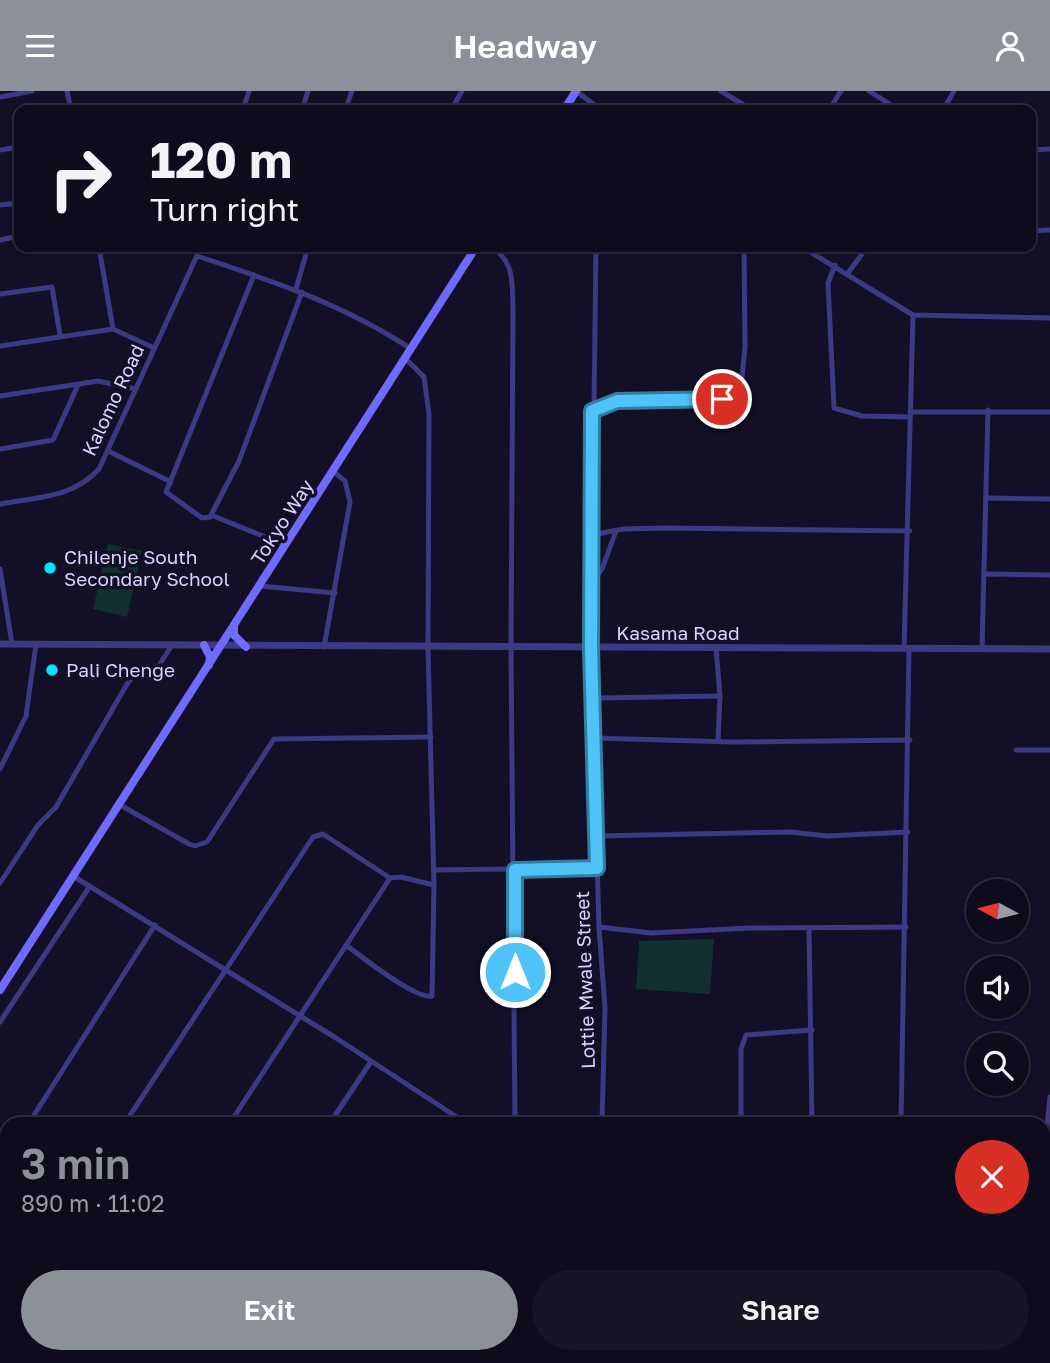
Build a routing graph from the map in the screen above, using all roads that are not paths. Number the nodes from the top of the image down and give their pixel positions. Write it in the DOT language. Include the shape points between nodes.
graph roads {
  1 [pos="32,91"];
  2 [pos="576,91"];
  3 [pos="721,91"];
  4 [pos="869,91"];
  5 [pos="0,97"];
  6 [pos="593,105"];
  7 [pos="744,105"];
  8 [pos="891,105"];
  9 [pos="100,252"];
  10 [pos="199,252"];
  11 [pos="307,252"];
  12 [pos="473,252"];
  13 [pos="498,252"];
  14 [pos="596,252"];
  15 [pos="744,252"];
  16 [pos="811,252"];
  17 [pos="863,252"];
  18 [pos="197,256"];
  19 [pos="835,265"];
  20 [pos="848,273"];
  21 [pos="254,275"];
  22 [pos="299,291"];
  23 [pos="0,294"];
  24 [pos="913,315"];
  25 [pos="1050,318"];
  26 [pos="113,329"];
  27 [pos="60,335"];
  28 [pos="0,346"];
  29 [pos="154,348"];
  30 [pos="411,349"];
  31 [pos="405,358"];
  32 [pos="78,384"];
  33 [pos="136,389"];
  34 [pos="0,396"];
  35 [pos="988,410"];
  36 [pos="592,411"];
  37 [pos="1050,412"];
  38 [pos="910,414"];
  39 [pos="0,449"];
  40 [pos="108,451"];
  41 [pos="333,471"];
  42 [pos="170,482"];
  43 [pos="988,498"];
  44 [pos="1050,499"];
  45 [pos="0,504"];
  46 [pos="211,515"];
  47 [pos="616,531"];
  48 [pos="910,531"];
  49 [pos="592,535"];
  50 [pos="285,545"];
  51 [pos="0,569"];
  52 [pos="986,574"];
  53 [pos="1050,575"];
  54 [pos="591,583"];
  55 [pos="260,586"];
  56 [pos="335,593"];
  57 [pos="0,622"];
  58 [pos="8,622"];
  59 [pos="234,627"];
  60 [pos="0,644"];
  61 [pos="12,644"];
  62 [pos="36,644"];
  63 [pos="172,645"];
  64 [pos="204,645"];
  65 [pos="222,646"];
  66 [pos="246,647"];
  67 [pos="324,647"];
  68 [pos="511,647"];
  69 [pos="428,648"];
  70 [pos="716,648"];
  71 [pos="591,649"];
  72 [pos="907,649"];
  73 [pos="982,649"];
  74 [pos="1050,649"];
  75 [pos="209,664"];
  76 [pos="720,696"];
  77 [pos="594,698"];
  78 [pos="431,737"];
  79 [pos="594,738"];
  80 [pos="910,740"];
  81 [pos="718,741"];
  82 [pos="1016,750"];
  83 [pos="1050,750"];
  84 [pos="0,769"];
  85 [pos="120,805"];
  86 [pos="908,832"];
  87 [pos="596,836"];
  88 [pos="597,868"];
  89 [pos="433,870"];
  90 [pos="515,870"];
  91 [pos="73,876"];
  92 [pos="390,878"];
  93 [pos="0,883"];
  94 [pos="434,885"];
  95 [pos="90,886"];
  96 [pos="155,925"];
  97 [pos="599,927"];
  98 [pos="906,927"];
  99 [pos="809,928"];
  100 [pos="346,945"];
  101 [pos="225,970"];
  102 [pos="0,990"];
  103 [pos="3,1011"];
  104 [pos="299,1016"];
  105 [pos="0,1022"];
  106 [pos="812,1030"];
  107 [pos="370,1063"];
  108 [pos="1050,1097"];
  109 [pos="33,1117"];
  110 [pos="129,1117"];
  111 [pos="234,1117"];
  112 [pos="334,1117"];
  113 [pos="456,1117"];
  114 [pos="515,1117"];
  115 [pos="602,1117"];
  116 [pos="741,1117"];
  117 [pos="812,1117"];
  118 [pos="901,1117"];
  119 [pos="1046,1117"];
  1 -- 5 [label="street"];
  2 -- 6 [label="street"];
  3 -- 7 [label="street"];
  4 -- 8 [label="street"];
  9 -- 26 [label="street"];
  10 -- 18 [label="street, Kalomo Road"];
  11 -- 22 [label="street"];
  12 -- 30 [label="main road, Tokyo Way"];
  13 -- 68 [label="street" via="508,261 512,283"];
  14 -- 36 [label="street, Lottie Mwale Street"];
  15 -- 36 [label="street" via="746,347 740,399 617,401"];
  16 -- 19 [label="street"];
  17 -- 20 [label="street"];
  18 -- 21 [label="street"];
  18 -- 29 [label="street, Kalomo Road"];
  19 -- 20 [label="street"];
  19 -- 38 [label="street" via="828,283 834,408 862,416"];
  20 -- 24 [label="street"];
  21 -- 22 [label="street"];
  21 -- 42 [label="street"];
  22 -- 30 [label="street" via="356,315"];
  22 -- 46 [label="street" via="244,449"];
  23 -- 27 [label="street" via="52,287"];
  24 -- 25 [label="street"];
  24 -- 38 [label="street"];
  26 -- 27 [label="street"];
  26 -- 29 [label="street"];
  27 -- 28 [label="street"];
  29 -- 33 [label="street, Kalomo Road"];
  30 -- 31 [label="main road, Tokyo Way"];
  31 -- 41 [label="main road, Tokyo Way"];
  31 -- 69 [label="street" via="424,377 429,414"];
  32 -- 33 [label="street" via="107,381"];
  32 -- 34 [label="street"];
  32 -- 39 [label="street" via="53,440"];
  33 -- 40 [label="street, Kalomo Road"];
  35 -- 37 [label="street"];
  35 -- 38 [label="street"];
  35 -- 43 [label="street"];
  36 -- 49 [label="street, Lottie Mwale Street"];
  38 -- 48 [label="street"];
  40 -- 42 [label="street"];
  40 -- 45 [label="street, Kalomo Road" via="92,476 73,490"];
  41 -- 50 [label="main road, Tokyo Way"];
  41 -- 56 [label="street" via="345,481 350,502"];
  42 -- 46 [label="street" via="166,492 202,518"];
  43 -- 44 [label="street"];
  43 -- 52 [label="street"];
  46 -- 50 [label="street"];
  47 -- 48 [label="street"];
  47 -- 49 [label="street"];
  47 -- 54 [label="street" via="602,569"];
  48 -- 72 [label="street"];
  49 -- 54 [label="street, Lottie Mwale Street"];
  50 -- 55 [label="main road, Tokyo Way"];
  51 -- 58 [label="street"];
  52 -- 53 [label="street"];
  52 -- 73 [label="street"];
  54 -- 71 [label="street, Lottie Mwale Street"];
  55 -- 56 [label="street"];
  55 -- 59 [label="main road, Tokyo Way"];
  56 -- 67 [label="street"];
  57 -- 58 [label="street"];
  58 -- 61 [label="street"];
  59 -- 65 [label="main road, Tokyo Way"];
  59 -- 66 [label="main road" via="234,635"];
  60 -- 61 [label="street, Kasama Road"];
  61 -- 62 [label="street, Kasama Road"];
  62 -- 63 [label="street, Kasama Road"];
  62 -- 84 [label="street" via="26,716"];
  63 -- 64 [label="street, Kasama Road"];
  63 -- 93 [label="street" via="158,667 136,673 127,684 56,807 38,825"];
  64 -- 65 [label="street, Kasama Road"];
  64 -- 75 [label="main road"];
  65 -- 66 [label="street, Kasama Road"];
  65 -- 75 [label="main road, Tokyo Way"];
  66 -- 67 [label="street, Kasama Road"];
  67 -- 69 [label="street, Kasama Road"];
  68 -- 69 [label="street, Kasama Road"];
  68 -- 71 [label="street, Kasama Road"];
  68 -- 90 [label="street"];
  69 -- 78 [label="street"];
  70 -- 71 [label="street, Kasama Road"];
  70 -- 72 [label="street, Kasama Road"];
  70 -- 76 [label="street"];
  71 -- 77 [label="street, Lottie Mwale Street"];
  72 -- 73 [label="street, Kasama Road"];
  72 -- 80 [label="street"];
  73 -- 74 [label="street, Kasama Road"];
  75 -- 85 [label="main road, Tokyo Way"];
  76 -- 77 [label="street"];
  76 -- 81 [label="street"];
  77 -- 79 [label="street, Lottie Mwale Street"];
  78 -- 85 [label="street" via="274,739 201,845 189,844"];
  78 -- 89 [label="street"];
  79 -- 81 [label="street"];
  79 -- 87 [label="street, Lottie Mwale Street"];
  80 -- 81 [label="street"];
  80 -- 86 [label="street"];
  82 -- 83 [label="street"];
  85 -- 91 [label="main road, Tokyo Way"];
  86 -- 87 [label="street"];
  86 -- 98 [label="street"];
  87 -- 88 [label="street, Lottie Mwale Street"];
  88 -- 90 [label="street"];
  88 -- 97 [label="street, Lottie Mwale Street"];
  89 -- 90 [label="street"];
  89 -- 94 [label="street"];
  90 -- 114 [label="street"];
  91 -- 95 [label="street"];
  91 -- 102 [label="main road, Tokyo Way"];
  92 -- 94 [label="street"];
  92 -- 100 [label="street"];
  92 -- 101 [label="street" via="323,834 313,837"];
  94 -- 100 [label="street" via="431,998"];
  95 -- 96 [label="street"];
  95 -- 103 [label="street"];
  96 -- 101 [label="street"];
  96 -- 109 [label="street"];
  97 -- 99 [label="street" via="651,933"];
  97 -- 115 [label="street, Lottie Mwale Street" via="605,1008"];
  98 -- 99 [label="street"];
  98 -- 118 [label="street"];
  99 -- 106 [label="street"];
  100 -- 104 [label="street"];
  101 -- 104 [label="street"];
  101 -- 110 [label="street"];
  103 -- 105 [label="street"];
  104 -- 107 [label="street"];
  104 -- 111 [label="street"];
  106 -- 116 [label="street" via="746,1035 741,1049"];
  106 -- 117 [label="street"];
  107 -- 112 [label="street"];
  107 -- 113 [label="street"];
  108 -- 119 [label="street"];
}
